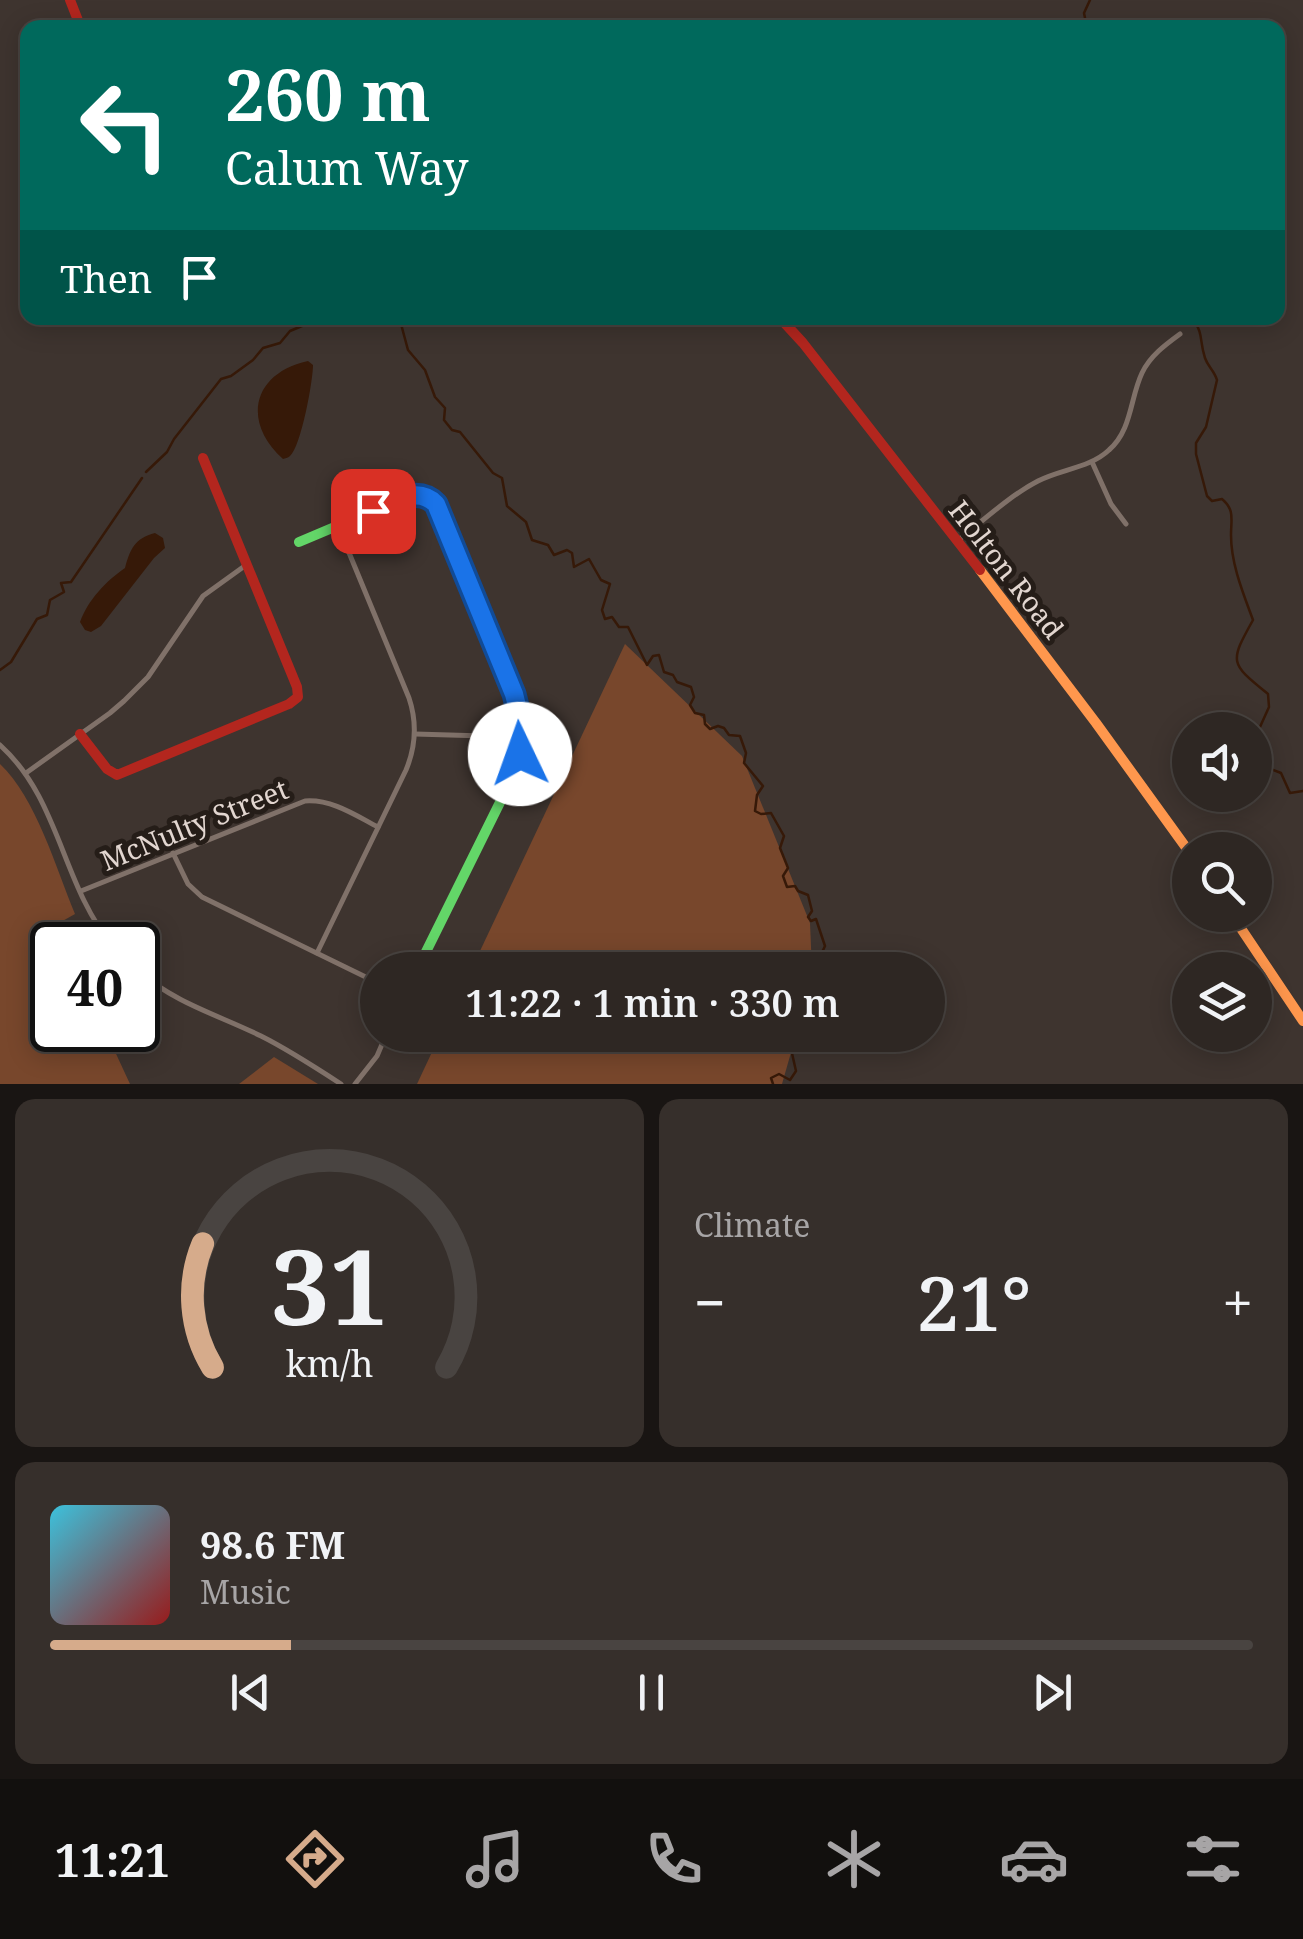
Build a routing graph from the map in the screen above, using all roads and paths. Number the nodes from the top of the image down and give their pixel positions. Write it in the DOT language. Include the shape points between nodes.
graph roads {
  1 [pos="786,325"];
  2 [pos="1180,334"];
  3 [pos="204,458"];
  4 [pos="1092,462"];
  5 [pos="1126,524"];
  6 [pos="338,526"];
  7 [pos="958,541"];
  8 [pos="299,542"];
  9 [pos="247,564"];
  10 [pos="80,734"];
  11 [pos="414,734"];
  12 [pos="522,737"];
  13 [pos="0,745"];
  14 [pos="26,772"];
  15 [pos="378,827"];
  16 [pos="1175,832"];
  17 [pos="174,853"];
  18 [pos="80,892"];
  19 [pos="96,922"];
  20 [pos="1243,932"];
  21 [pos="427,952"];
  22 [pos="317,953"];
  23 [pos="360,974"];
  24 [pos="160,987"];
  25 [pos="1303,1021"];
  26 [pos="378,1052"];
  27 [pos="341,1084"];
  28 [pos="354,1084"];
  1 -- 7 [label="street, Holton Road"];
  2 -- 4 [label="street" via="1148,363 1122,435"];
  3 -- 9 [label="street"];
  4 -- 5 [label="street"];
  4 -- 7 [label="street" via="1030,485"];
  6 -- 8 [label="street"];
  6 -- 11 [label="street" via="409,698"];
  6 -- 12 [label="street" via="408,496 428,496 514,694"];
  7 -- 16 [label="street, Holton Road"];
  9 -- 10 [label="street" via="203,596 148,677"];
  9 -- 10 [label="street" via="297,687 296,700 116,775"];
  10 -- 14 [label="street"];
  11 -- 12 [label="street"];
  11 -- 15 [label="street" via="409,763"];
  12 -- 21 [label="street" via="516,770"];
  13 -- 14 [label="street"];
  14 -- 18 [label="street"];
  15 -- 17 [label="street, McNulty Street" via="309,800"];
  15 -- 22 [label="street"];
  17 -- 18 [label="street, McNulty Street"];
  17 -- 22 [label="street" via="185,880 202,897"];
  18 -- 19 [label="street"];
  20 -- 25 [label="street"];
  22 -- 23 [label="street"];
  24 -- 27 [label="street"];
  26 -- 28 [label="street"];
}
